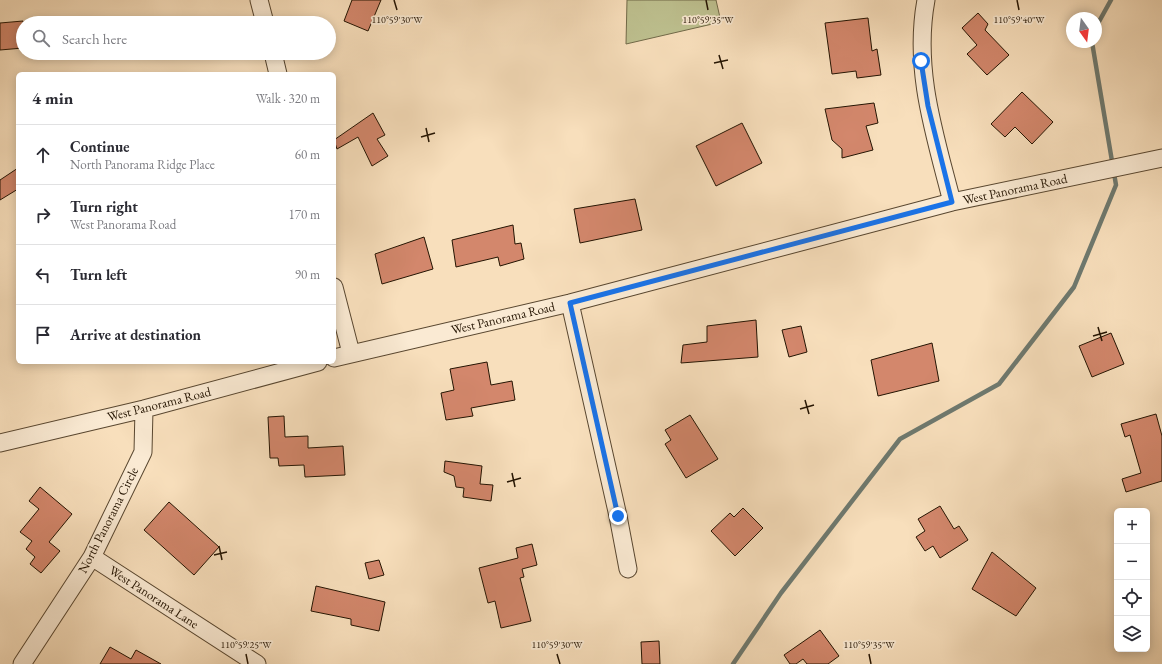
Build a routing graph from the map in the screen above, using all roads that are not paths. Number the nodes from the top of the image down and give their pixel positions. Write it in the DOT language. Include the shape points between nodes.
graph roads {
  1 [pos="259,0"];
  2 [pos="926,0"];
  3 [pos="263,16"];
  4 [pos="275,60"];
  5 [pos="278,72"];
  6 [pos="1162,158"];
  7 [pos="952,202"];
  8 [pos="336,295"];
  9 [pos="570,303"];
  10 [pos="351,353"];
  11 [pos="336,357"];
  12 [pos="310,364"];
  13 [pos="144,408"];
  14 [pos="0,443"];
  15 [pos="92,557"];
  16 [pos="628,569"];
  17 [pos="22,664"];
  18 [pos="257,664"];
  1 -- 3 [label="street"];
  2 -- 7 [label="street" via="922,23 921,61 928,106"];
  4 -- 5 [label="street"];
  6 -- 7 [label="street, West Panorama Road"];
  7 -- 9 [label="street, West Panorama Road"];
  8 -- 10 [label="street"];
  9 -- 10 [label="street, West Panorama Road"];
  9 -- 16 [label="street"];
  10 -- 11 [label="street, West Panorama Road"];
  12 -- 13 [label="street, West Panorama Road"];
  13 -- 14 [label="street, West Panorama Road"];
  13 -- 15 [label="street, North Panorama Circle" via="143,452"];
  15 -- 17 [label="street, North Panorama Circle"];
  15 -- 18 [label="street, West Panorama Lane"];
}
